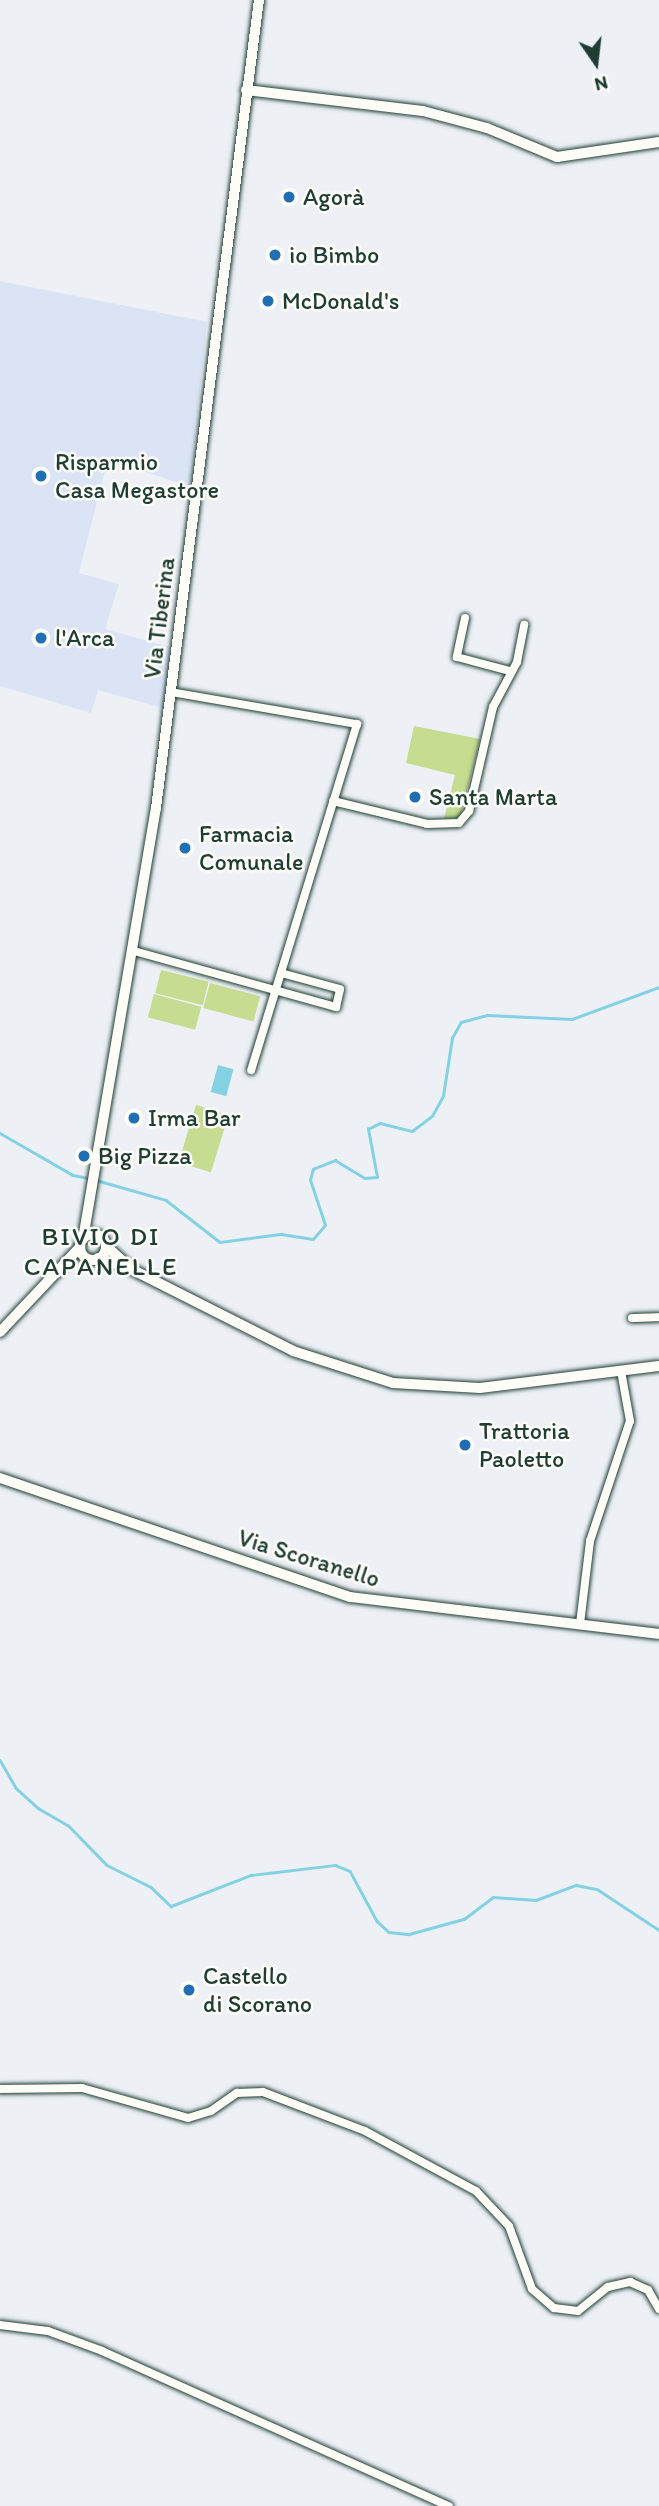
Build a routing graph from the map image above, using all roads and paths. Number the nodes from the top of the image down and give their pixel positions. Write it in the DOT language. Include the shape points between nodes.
graph roads {
  1 [pos="259,0"];
  2 [pos="246,90"];
  3 [pos="659,142"];
  4 [pos="465,618"];
  5 [pos="524,625"];
  6 [pos="510,671"];
  7 [pos="171,692"];
  8 [pos="333,801"];
  9 [pos="134,951"];
  10 [pos="281,972"];
  11 [pos="275,990"];
  12 [pos="251,1070"];
  13 [pos="92,1202"];
  14 [pos="104,1242"];
  15 [pos="82,1243"];
  16 [pos="94,1259"];
  17 [pos="131,1269"];
  18 [pos="58,1274"];
  19 [pos="659,1317"];
  20 [pos="632,1318"];
  21 [pos="0,1332"];
  22 [pos="659,1366"];
  23 [pos="621,1371"];
  24 [pos="0,1478"];
  25 [pos="580,1625"];
  26 [pos="659,1634"];
  27 [pos="0,2089"];
  28 [pos="659,2309"];
  29 [pos="0,2325"];
  30 [pos="449,2506"];
  1 -- 2 [label="main road, Via Tiberina"];
  2 -- 3 [label="street" via="423,111 487,128 557,157"];
  2 -- 7 [label="main road, Via Tiberina"];
  4 -- 6 [label="street" via="457,657"];
  5 -- 6 [label="street"];
  6 -- 8 [label="street" via="492,707 469,811 459,823 427,824 358,811"];
  7 -- 8 [label="street" via="357,724"];
  7 -- 9 [label="main road, Via Tiberina"];
  8 -- 10 [label="street"];
  9 -- 11 [label="street"];
  9 -- 13 [label="main road, Via Tiberina"];
  10 -- 11 [label="street"];
  10 -- 11 [label="street" via="340,989 336,1007"];
  11 -- 12 [label="street"];
  13 -- 14 [label="main road"];
  13 -- 15 [label="main road, Via Tiberina"];
  14 -- 15 [label="main road" via="95,1234"];
  14 -- 16 [label="main road"];
  14 -- 17 [label="main road"];
  15 -- 16 [label="main road"];
  15 -- 18 [label="main road, Via Tiberina"];
  16 -- 17 [label="main road"];
  16 -- 18 [label="main road"];
  17 -- 23 [label="main road" via="293,1350 393,1383 480,1388"];
  18 -- 21 [label="main road, Via Tiberina"];
  19 -- 20 [label="street"];
  22 -- 23 [label="main road"];
  23 -- 25 [label="street" via="630,1421 589,1546"];
  24 -- 25 [label="street, Via Scoranello" via="350,1597"];
  25 -- 26 [label="street, Via Scoranello"];
  27 -- 28 [label="street" via="82,2088 188,2118 211,2111 237,2093 263,2092 365,2131 476,2191 509,2226 532,2289 554,2308 578,2311 608,2287 630,2281 648,2290"];
  29 -- 30 [label="street" via="48,2331 102,2351"];
}
